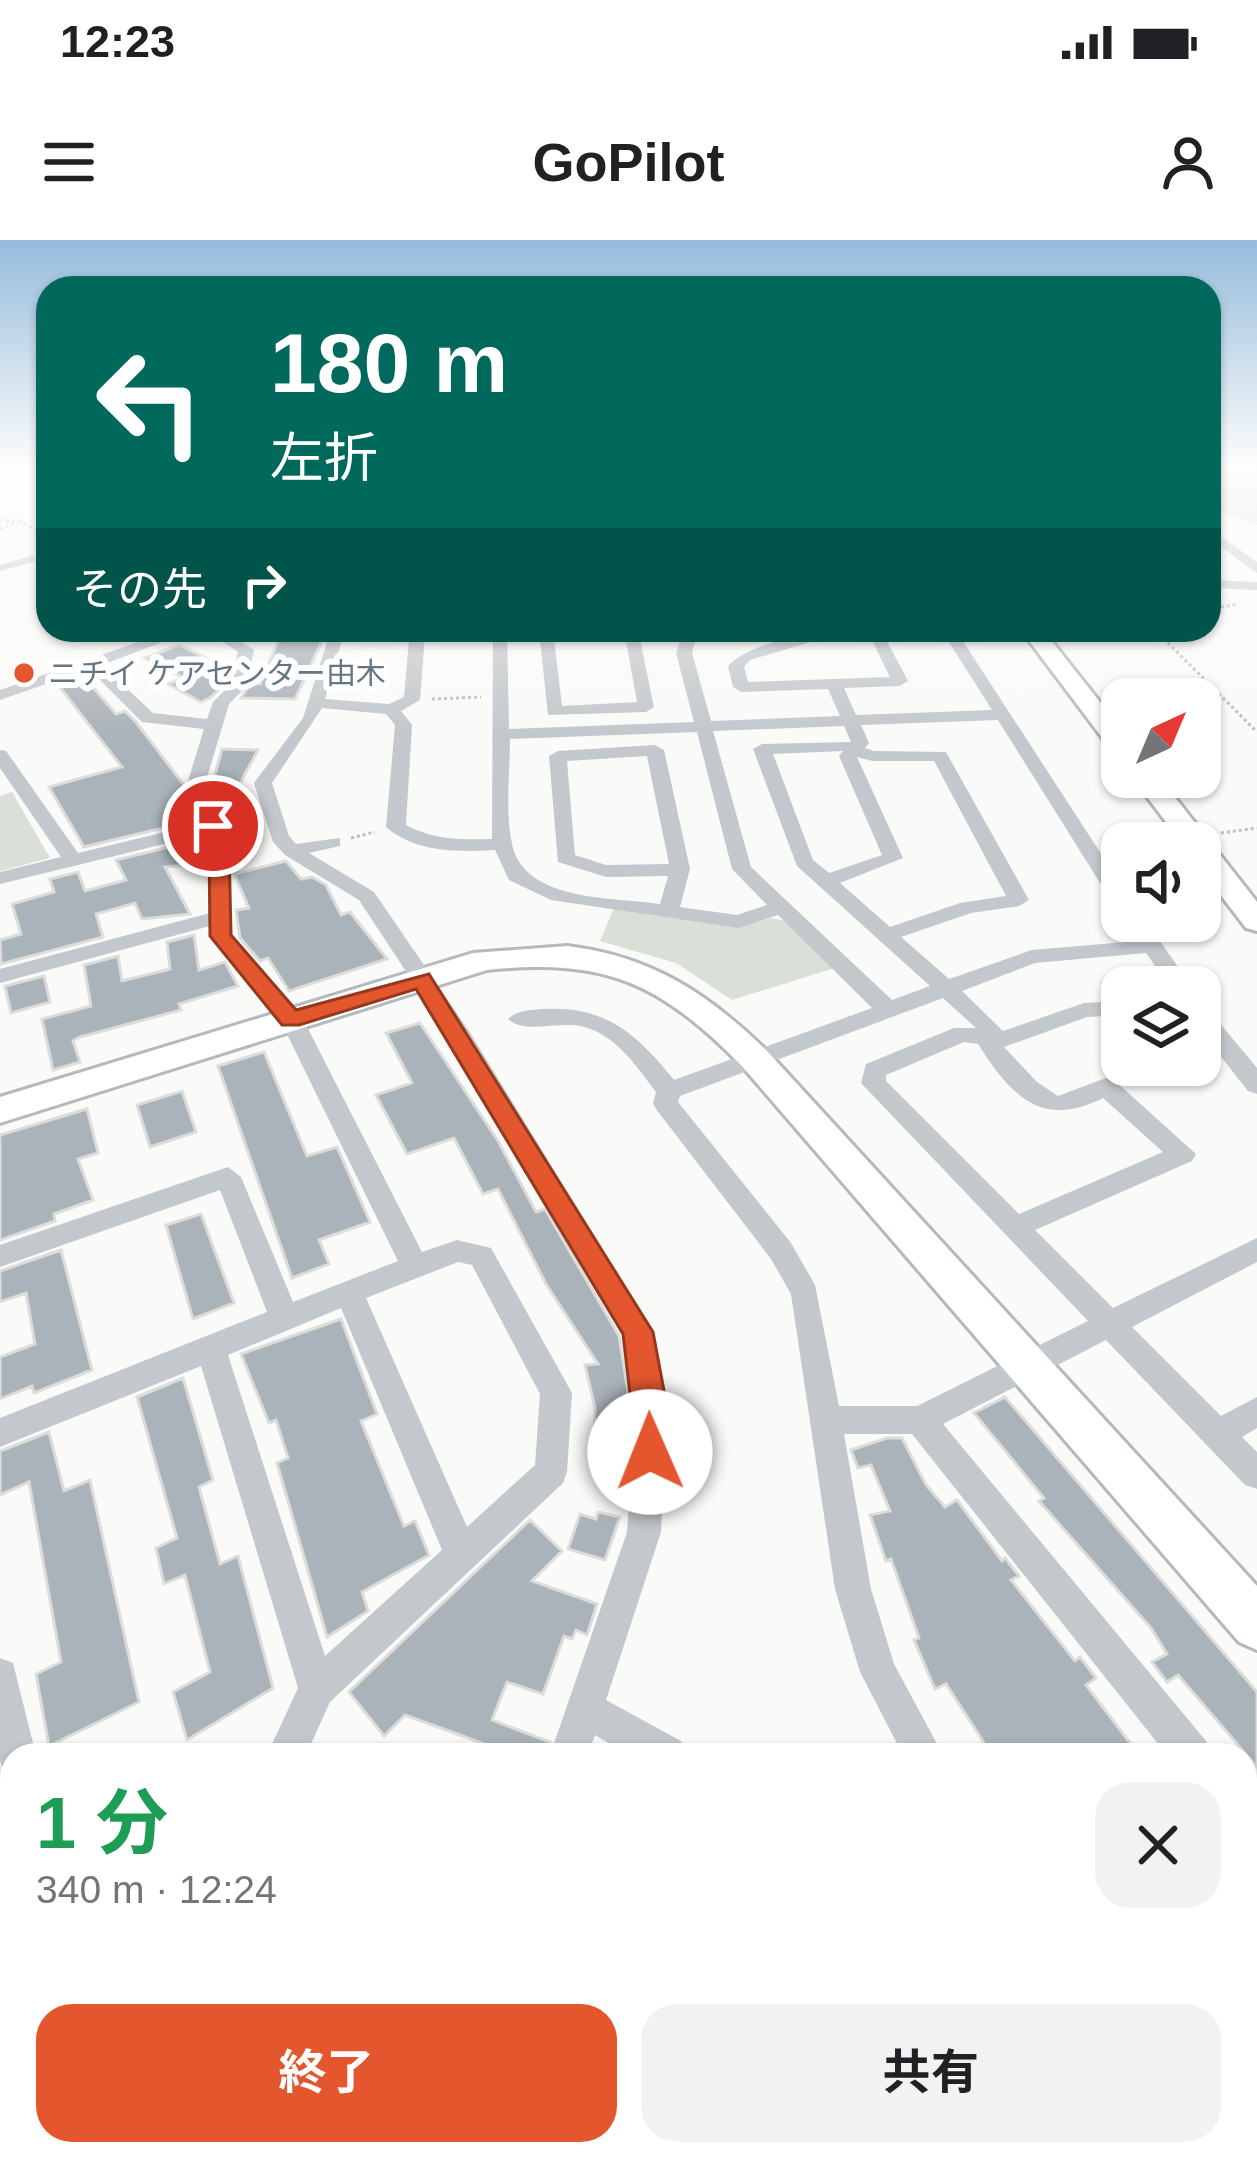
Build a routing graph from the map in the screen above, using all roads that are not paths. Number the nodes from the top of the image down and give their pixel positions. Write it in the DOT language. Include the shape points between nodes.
graph roads {
  1 [pos="32,559"];
  2 [pos="0,568"];
  3 [pos="1221,584"];
  4 [pos="1257,586"];
  5 [pos="156,642"];
  6 [pos="233,642"];
  7 [pos="335,642"];
  8 [pos="416,642"];
  9 [pos="499,642"];
  10 [pos="547,642"];
  11 [pos="633,642"];
  12 [pos="685,642"];
  13 [pos="766,642"];
  14 [pos="794,642"];
  15 [pos="880,642"];
  16 [pos="956,642"];
  17 [pos="1041,642"];
  18 [pos="777,646"];
  19 [pos="94,666"];
  20 [pos="834,684"];
  21 [pos="0,695"];
  22 [pos="432,699"];
  23 [pos="412,700"];
  24 [pos="318,703"];
  25 [pos="392,709"];
  26 [pos="999,715"];
  27 [pos="598,719"];
  28 [pos="852,720"];
  29 [pos="1101,720"];
  30 [pos="213,725"];
  31 [pos="701,726"];
  32 [pos="500,734"];
  33 [pos="854,750"];
  34 [pos="602,752"];
  35 [pos="0,755"];
  36 [pos="21,786"];
  37 [pos="0,792"];
  38 [pos="1165,798"];
  39 [pos="1187,822"];
  40 [pos="213,826"];
  41 [pos="333,842"];
  42 [pos="502,844"];
  43 [pos="292,850"];
  44 [pos="73,860"];
  45 [pos="1221,866"];
  46 [pos="680,869"];
  47 [pos="1101,870"];
  48 [pos="0,878"];
  49 [pos="826,881"];
  50 [pos="778,908"];
  51 [pos="668,911"];
  52 [pos="222,916"];
  53 [pos="1257,922"];
  54 [pos="887,935"];
  55 [pos="1148,942"];
  56 [pos="1151,946"];
  57 [pos="1166,966"];
  58 [pos="0,976"];
  59 [pos="421,979"];
  60 [pos="945,988"];
  61 [pos="1101,1009"];
  62 [pos="889,1010"];
  63 [pos="291,1019"];
  64 [pos="520,1019"];
  65 [pos="986,1037"];
  66 [pos="1221,1040"];
  67 [pos="754,1058"];
  68 [pos="1257,1085"];
  69 [pos="669,1091"];
  70 [pos="0,1110"];
  71 [pos="1015,1227"];
  72 [pos="1257,1249"];
  73 [pos="0,1256"];
  74 [pos="415,1265"];
  75 [pos="349,1292"];
  76 [pos="284,1317"];
  77 [pos="1112,1325"];
  78 [pos="210,1346"];
  79 [pos="1026,1364"];
  80 [pos="1257,1411"];
  81 [pos="829,1420"];
  82 [pos="920,1420"];
  83 [pos="0,1433"];
  84 [pos="1218,1434"];
  85 [pos="1257,1474"];
  86 [pos="461,1554"];
  87 [pos="1257,1624"];
  88 [pos="0,1676"];
  89 [pos="317,1689"];
  90 [pos="584,1709"];
  91 [pos="14,1743"];
  92 [pos="292,1743"];
  93 [pos="573,1743"];
  94 [pos="645,1743"];
  95 [pos="916,1743"];
  96 [pos="1182,1743"];
  1 -- 2 [label="lane"];
  3 -- 4 [label="street"];
  5 -- 19 [label="street"];
  6 -- 30 [label="street" via="246,650 238,686 221,701"];
  7 -- 24 [label="street"];
  8 -- 23 [label="street"];
  9 -- 32 [label="street" via="493,697"];
  10 -- 27 [label="street" via="554,711"];
  11 -- 27 [label="street" via="646,706"];
  12 -- 31 [label="street"];
  13 -- 18 [label="street"];
  14 -- 18 [label="street"];
  15 -- 20 [label="street" via="900,681"];
  16 -- 26 [label="street"];
  17 -- 29 [label="street"];
  18 -- 20 [label="street" via="736,667 740,686"];
  19 -- 21 [label="street"];
  19 -- 30 [label="street" via="148,718"];
  20 -- 28 [label="street"];
  22 -- 23 [label="street"];
  23 -- 25 [label="street"];
  24 -- 25 [label="street"];
  24 -- 43 [label="street" via="263,782 280,838"];
  25 -- 42 [label="street" via="404,725 388,829 434,844"];
  26 -- 28 [label="street"];
  26 -- 47 [label="street"];
  27 -- 31 [label="street"];
  27 -- 32 [label="street"];
  27 -- 34 [label="street"];
  28 -- 31 [label="street"];
  28 -- 33 [label="street" via="860,742"];
  30 -- 40 [label="street" via="197,781"];
  31 -- 50 [label="street" via="742,869"];
  32 -- 42 [label="street"];
  33 -- 49 [label="street" via="848,757 893,858"];
  33 -- 49 [label="street" via="761,749 795,850"];
  33 -- 54 [label="street" via="940,756 1019,900 968,907"];
  34 -- 46 [label="street" via="655,750"];
  34 -- 46 [label="street" via="558,756 565,858 631,873"];
  35 -- 36 [label="street"];
  36 -- 37 [label="street"];
  36 -- 44 [label="street"];
  38 -- 39 [label="street"];
  40 -- 44 [label="street"];
  40 -- 52 [label="street"];
  41 -- 43 [label="street"];
  42 -- 51 [label="street" via="516,876 551,894"];
  43 -- 59 [label="street" via="367,896"];
  44 -- 48 [label="street"];
  45 -- 53 [label="street"];
  46 -- 51 [label="street"];
  49 -- 54 [label="street"];
  50 -- 51 [label="street" via="739,922"];
  50 -- 62 [label="street"];
  52 -- 58 [label="street"];
  52 -- 63 [label="street" via="220,936"];
  54 -- 60 [label="street"];
  55 -- 56 [label="street"];
  56 -- 57 [label="street"];
  56 -- 60 [label="street" via="1032,957"];
  59 -- 63 [label="street"];
  59 -- 67 [label="street" via="521,955 594,958 687,993"];
  59 -- 90 [label="street" via="638,1332 652,1412 644,1532"];
  60 -- 62 [label="street"];
  60 -- 65 [label="street" via="988,1027"];
  61 -- 65 [label="street" via="1004,1039"];
  62 -- 67 [label="street"];
  63 -- 70 [label="street"];
  63 -- 74 [label="street"];
  64 -- 69 [label="street" via="602,1021 625,1033"];
  65 -- 71 [label="street" via="962,1034 875,1070 873,1083"];
  65 -- 71 [label="street" via="994,1055 1049,1103 1063,1106 1106,1087 1184,1154"];
  66 -- 68 [label="street"];
  67 -- 69 [label="street"];
  67 -- 79 [label="street"];
  69 -- 81 [label="street" via="665,1103 782,1251 805,1293"];
  71 -- 77 [label="street"];
  72 -- 77 [label="street"];
  73 -- 76 [label="street" via="228,1177"];
  74 -- 75 [label="street"];
  74 -- 86 [label="street" via="457,1251 481,1256 556,1394 551,1472"];
  75 -- 76 [label="street"];
  75 -- 86 [label="street"];
  76 -- 78 [label="street"];
  77 -- 79 [label="street"];
  77 -- 84 [label="street"];
  78 -- 83 [label="street"];
  78 -- 89 [label="street"];
  79 -- 82 [label="street"];
  79 -- 87 [label="street"];
  80 -- 84 [label="street"];
  81 -- 82 [label="street"];
  81 -- 95 [label="street" via="853,1589 878,1672"];
  82 -- 96 [label="street"];
  84 -- 85 [label="street"];
  86 -- 89 [label="street"];
  88 -- 91 [label="street"];
  89 -- 92 [label="street"];
  90 -- 93 [label="street"];
  90 -- 94 [label="street"];
}
